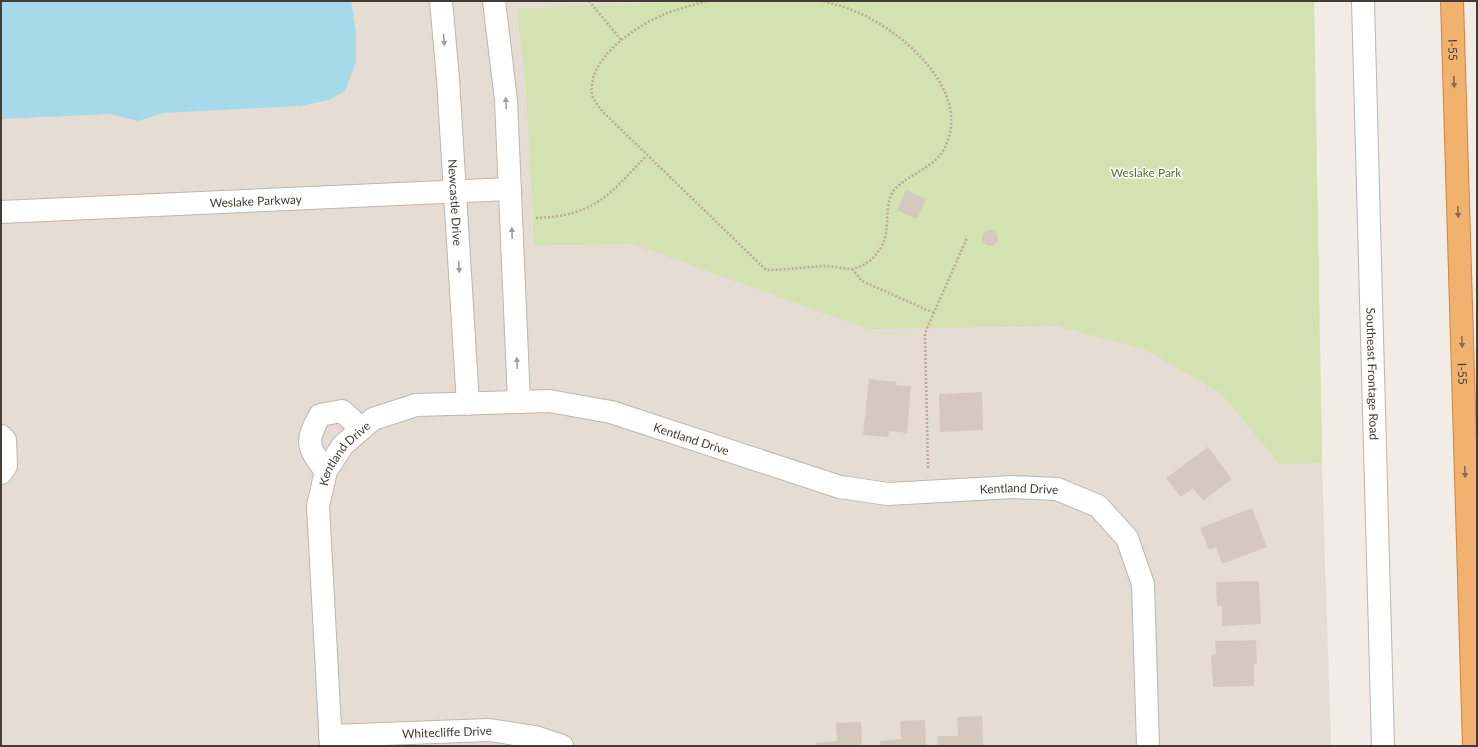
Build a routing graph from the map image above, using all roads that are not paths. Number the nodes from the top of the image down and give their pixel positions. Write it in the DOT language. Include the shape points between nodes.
graph roads {
  1 [pos="441,1"];
  2 [pos="494,1"];
  3 [pos="1363,1"];
  4 [pos="1452,1"];
  5 [pos="510,189"];
  6 [pos="454,192"];
  7 [pos="1,212"];
  8 [pos="519,402"];
  9 [pos="468,404"];
  10 [pos="362,429"];
  11 [pos="1,436"];
  12 [pos="326,471"];
  13 [pos="1,473"];
  14 [pos="330,741"];
  15 [pos="562,746"];
  16 [pos="1148,746"];
  17 [pos="1383,746"];
  18 [pos="1474,746"];
  1 -- 6 [label="street, Newcastle Drive, one-way"];
  5 -- 2 [label="street, one-way" via="506,100"];
  3 -- 17 [label="street, Southeast Frontage Road"];
  4 -- 18 [label="highway, I-55, one-way"];
  5 -- 6 [label="street, Weslake Parkway"];
  8 -- 5 [label="street, one-way"];
  6 -- 7 [label="street, Weslake Parkway"];
  6 -- 9 [label="street, Newcastle Drive, one-way"];
  8 -- 9 [label="street, Kentland Drive"];
  8 -- 16 [label="street, Kentland Drive" via="549,401 611,412 840,487 888,494 1014,487 1057,489 1098,506 1127,538 1143,584"];
  9 -- 10 [label="street, Kentland Drive" via="416,405 373,419"];
  10 -- 12 [label="street, Kentland Drive" via="343,445"];
  10 -- 12 [label="street" via="342,411 320,415 310,433 311,452"];
  11 -- 13 [label="street" via="5,440 6,466"];
  12 -- 14 [label="street, Kentland Drive" via="318,506"];
  14 -- 15 [label="street, Whitecliffe Drive" via="488,730 535,737"];
}
